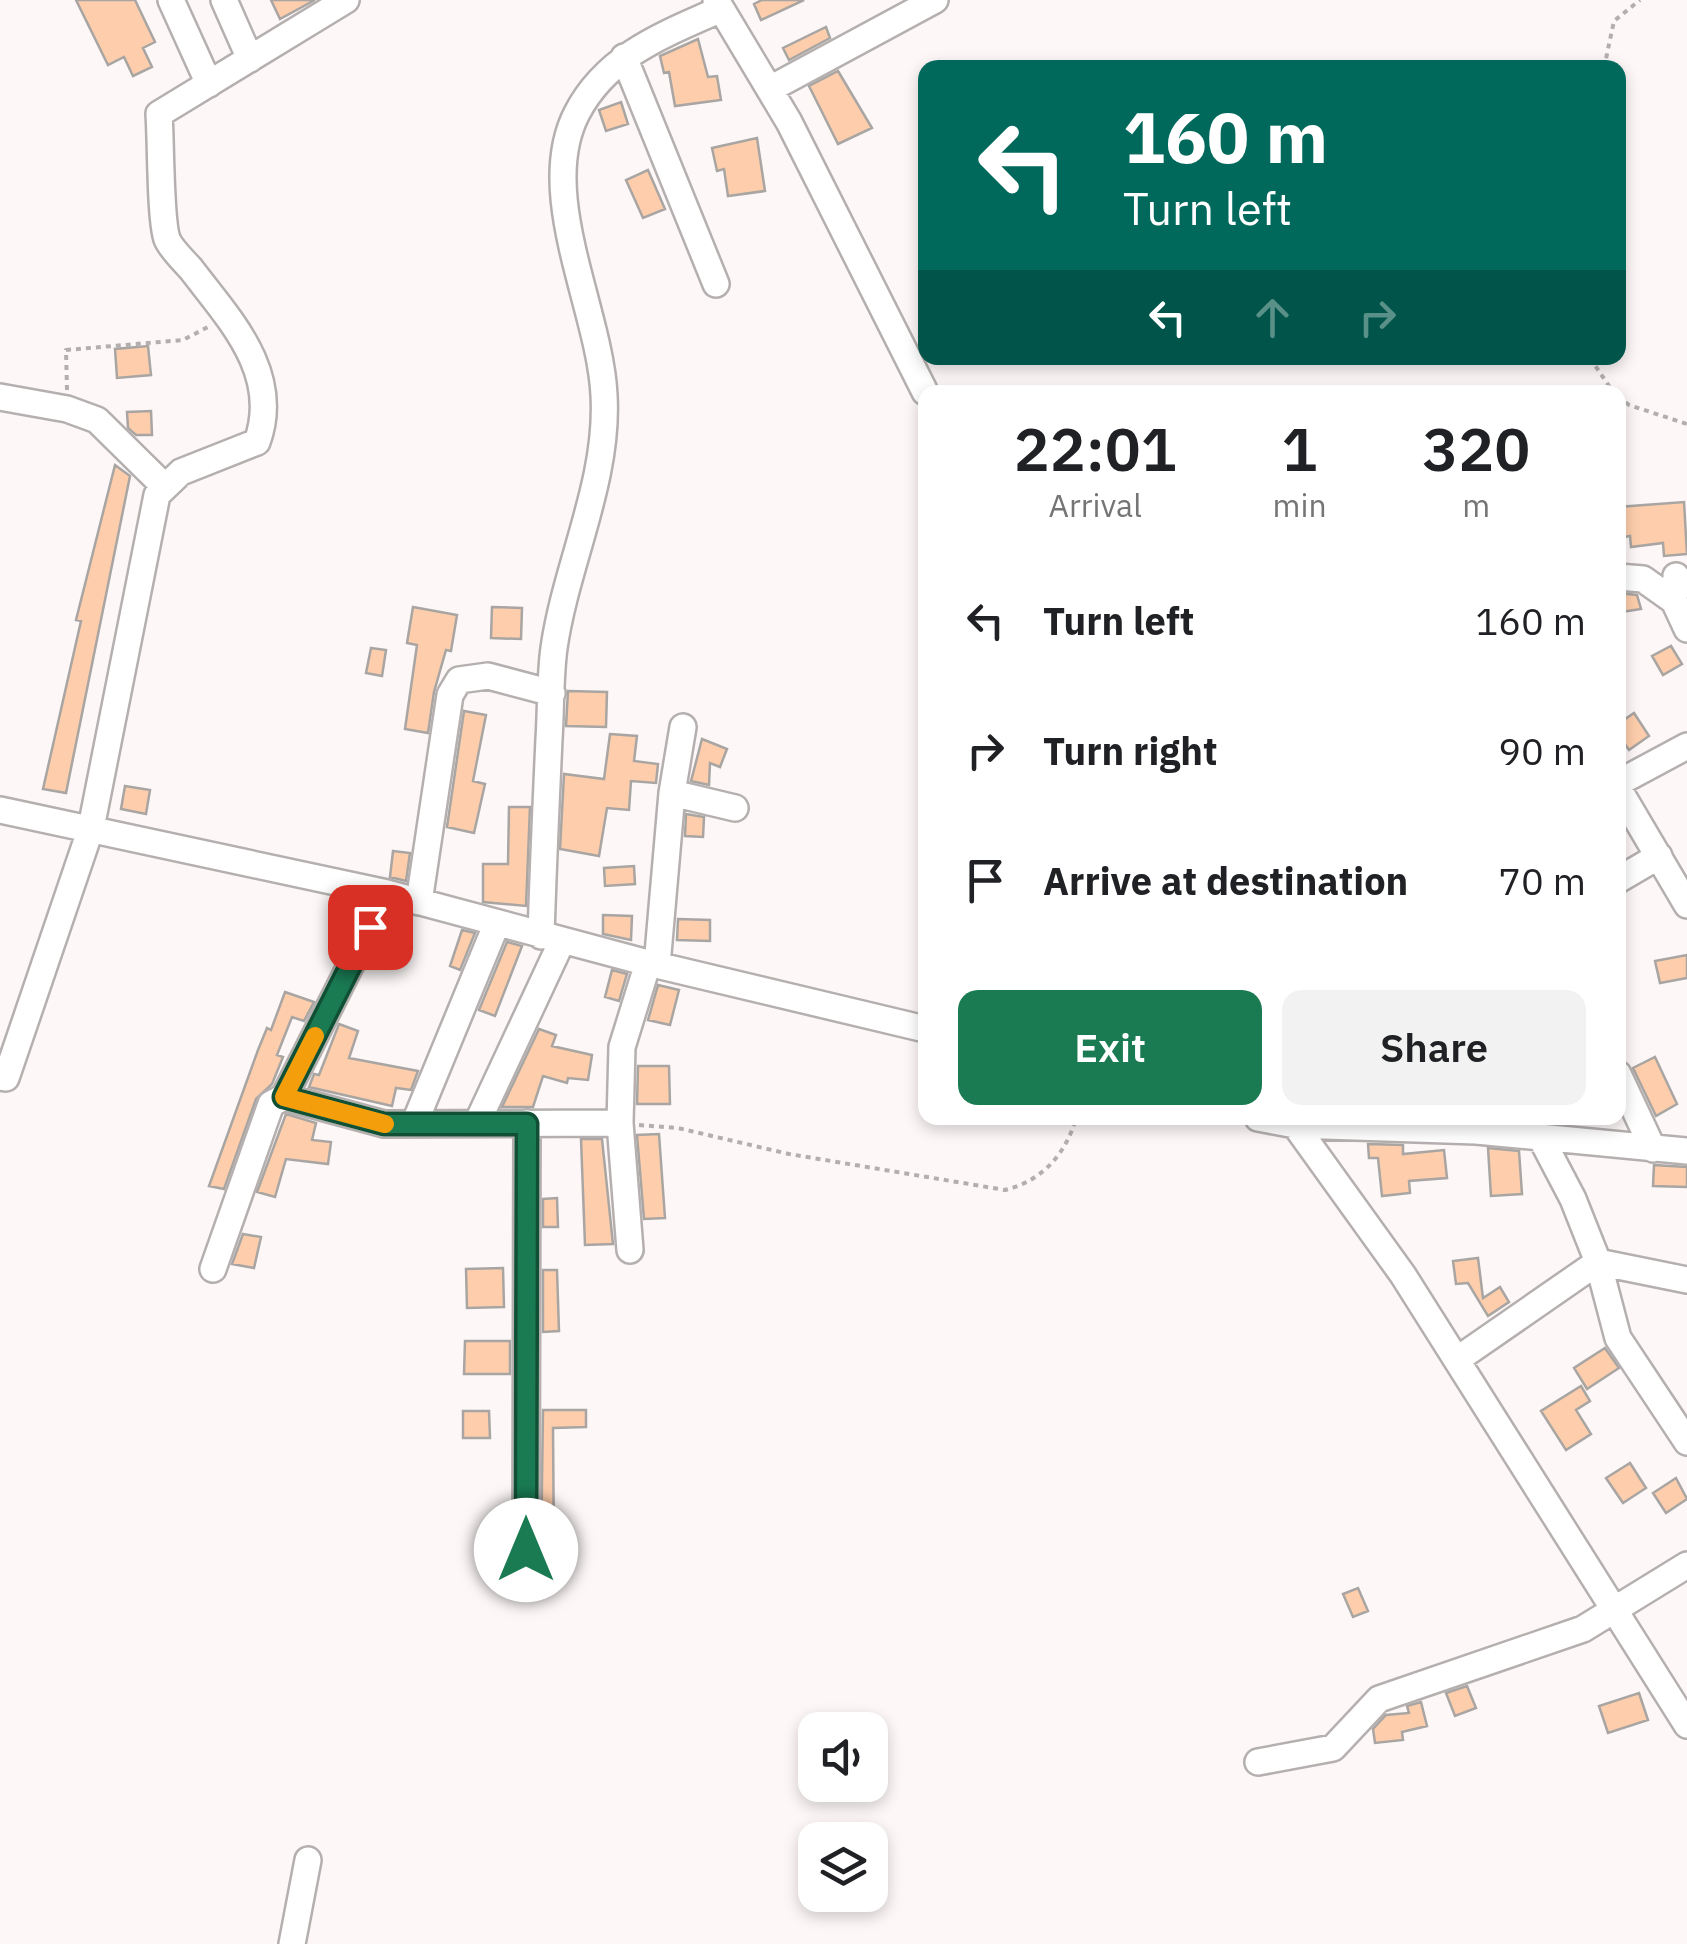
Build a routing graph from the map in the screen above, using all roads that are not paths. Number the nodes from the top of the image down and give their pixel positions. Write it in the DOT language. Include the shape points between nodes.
graph roads {
  1 [pos="170,0"];
  2 [pos="224,0"];
  3 [pos="346,0"];
  4 [pos="935,0"];
  5 [pos="718,4"];
  6 [pos="624,58"];
  7 [pos="250,59"];
  8 [pos="209,84"];
  9 [pos="770,89"];
  10 [pos="716,284"];
  11 [pos="921,385"];
  12 [pos="0,396"];
  13 [pos="164,485"];
  14 [pos="1626,577"];
  15 [pos="1687,628"];
  16 [pos="552,693"];
  17 [pos="683,727"];
  18 [pos="1687,746"];
  19 [pos="1626,773"];
  20 [pos="1626,786"];
  21 [pos="672,793"];
  22 [pos="735,808"];
  23 [pos="0,810"];
  24 [pos="90,828"];
  25 [pos="1659,856"];
  26 [pos="1626,875"];
  27 [pos="387,893"];
  28 [pos="420,902"];
  29 [pos="1687,905"];
  30 [pos="497,923"];
  31 [pos="552,939"];
  32 [pos="652,964"];
  33 [pos="918,1028"];
  34 [pos="0,1077"];
  35 [pos="1626,1091"];
  36 [pos="284,1097"];
  37 [pos="478,1121"];
  38 [pos="415,1122"];
  39 [pos="620,1123"];
  40 [pos="527,1124"];
  41 [pos="1303,1125"];
  42 [pos="1477,1125"];
  43 [pos="1542,1140"];
  44 [pos="1653,1149"];
  45 [pos="1687,1151"];
  46 [pos="630,1250"];
  47 [pos="1598,1262"];
  48 [pos="213,1269"];
  49 [pos="1687,1280"];
  50 [pos="1458,1359"];
  51 [pos="1687,1442"];
  52 [pos="526,1550"];
  53 [pos="1687,1565"];
  54 [pos="1616,1610"];
  55 [pos="1687,1725"];
  56 [pos="1258,1762"];
  57 [pos="308,1860"];
  58 [pos="292,1944"];
  1 -- 8 [label="street"];
  2 -- 7 [label="street"];
  3 -- 7 [label="street"];
  4 -- 9 [label="street"];
  5 -- 6 [label="street"];
  5 -- 9 [label="street"];
  6 -- 10 [label="street"];
  6 -- 16 [label="street" via="577,112 564,152 564,200 603,368 605,414 554,648"];
  7 -- 8 [label="street"];
  8 -- 13 [label="street" via="159,114 167,238 252,354 262,428 257,442"];
  9 -- 11 [label="street"];
  12 -- 13 [label="street" via="97,420"];
  13 -- 24 [label="street" via="149,523"];
  14 -- 15 [label="street" via="1675,588"];
  16 -- 28 [label="street" via="488,676 459,680 450,695"];
  16 -- 31 [label="street"];
  17 -- 21 [label="street"];
  18 -- 19 [label="street"];
  20 -- 25 [label="street"];
  21 -- 22 [label="street"];
  21 -- 32 [label="street"];
  23 -- 24 [label="street"];
  24 -- 27 [label="street"];
  24 -- 34 [label="street" via="6,1078"];
  25 -- 26 [label="street"];
  25 -- 29 [label="street"];
  27 -- 28 [label="street"];
  27 -- 36 [label="street"];
  28 -- 30 [label="street"];
  30 -- 31 [label="street"];
  30 -- 38 [label="street"];
  31 -- 32 [label="street"];
  31 -- 37 [label="street"];
  32 -- 33 [label="street"];
  32 -- 39 [label="street" via="622,1046"];
  35 -- 44 [label="street"];
  36 -- 38 [label="street" via="384,1124"];
  36 -- 48 [label="street" via="271,1104"];
  37 -- 38 [label="street"];
  37 -- 40 [label="street"];
  39 -- 40 [label="street"];
  39 -- 46 [label="street"];
  40 -- 52 [label="street"];
  41 -- 50 [label="street"];
  42 -- 43 [label="street"];
  43 -- 44 [label="street"];
  43 -- 47 [label="street"];
  44 -- 45 [label="street"];
  47 -- 49 [label="street"];
  47 -- 50 [label="street"];
  47 -- 51 [label="street" via="1618,1338"];
  50 -- 54 [label="street"];
  53 -- 54 [label="street"];
  54 -- 55 [label="street"];
  54 -- 56 [label="street" via="1583,1629 1379,1699 1333,1748"];
  57 -- 58 [label="street"];
}
